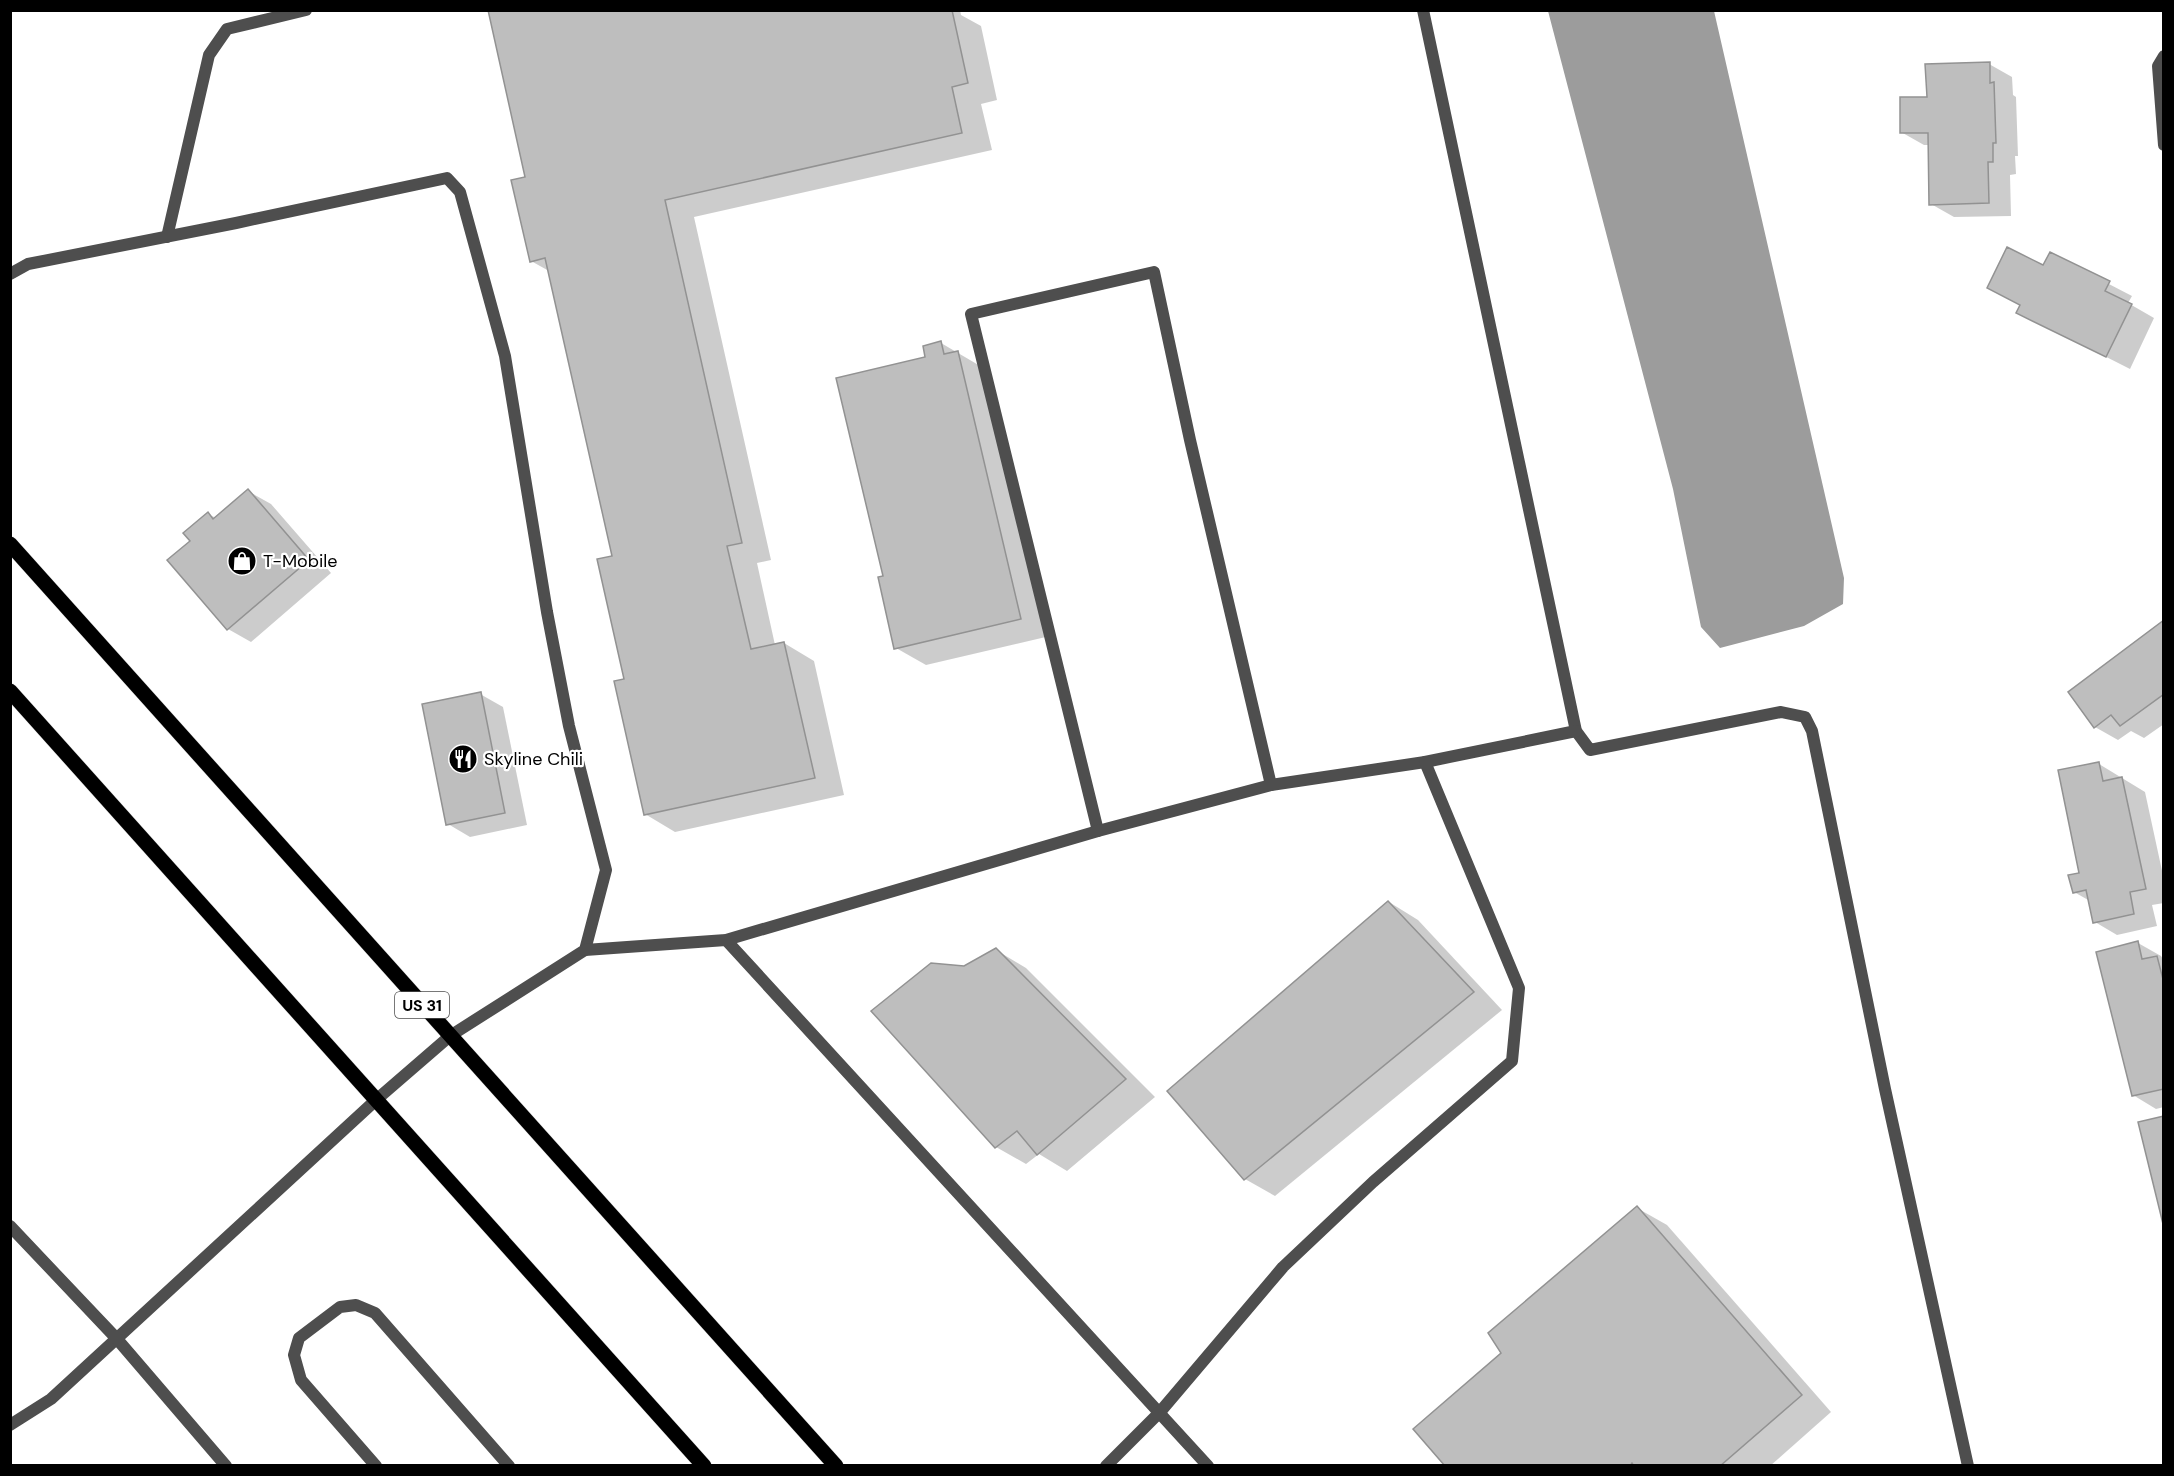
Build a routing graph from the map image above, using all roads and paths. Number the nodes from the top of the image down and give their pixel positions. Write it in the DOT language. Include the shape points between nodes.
graph roads {
  1 [pos="306,10"];
  2 [pos="1423,10"];
  3 [pos="2163,56"];
  4 [pos="2163,145"];
  5 [pos="167,237"];
  6 [pos="10,274"];
  7 [pos="10,544"];
  8 [pos="10,691"];
  9 [pos="1576,731"];
  10 [pos="1425,762"];
  11 [pos="1271,785"];
  12 [pos="1098,831"];
  13 [pos="726,940"];
  14 [pos="585,950"];
  15 [pos="450,1036"];
  16 [pos="376,1100"];
  17 [pos="10,1226"];
  18 [pos="117,1339"];
  19 [pos="1160,1412"];
  20 [pos="10,1425"];
  21 [pos="226,1466"];
  22 [pos="376,1466"];
  23 [pos="508,1466"];
  24 [pos="704,1466"];
  25 [pos="836,1466"];
  26 [pos="1106,1466"];
  27 [pos="1208,1466"];
  28 [pos="1968,1466"];
  1 -- 5 [label="street" via="227,29 209,56"];
  2 -- 9 [label="street"];
  3 -- 4 [label="street" via="2158,66"];
  5 -- 6 [label="street" via="28,264"];
  5 -- 14 [label="street" via="447,178 459,192 505,356 567,714 606,870"];
  7 -- 15 [label="main road, US 31"];
  8 -- 16 [label="main road"];
  9 -- 10 [label="street"];
  9 -- 28 [label="street" via="1590,750 1781,712 1805,717 1812,731"];
  10 -- 11 [label="street"];
  10 -- 19 [label="street" via="1519,988 1512,1061 1372,1182 1283,1267"];
  11 -- 12 [label="street"];
  11 -- 12 [label="street" via="1154,272 972,314"];
  12 -- 13 [label="street"];
  13 -- 14 [label="street"];
  13 -- 19 [label="street"];
  14 -- 15 [label="street"];
  15 -- 16 [label="street"];
  15 -- 25 [label="main road, US 31"];
  16 -- 18 [label="street"];
  16 -- 24 [label="main road"];
  17 -- 18 [label="street"];
  18 -- 20 [label="street" via="51,1399"];
  18 -- 21 [label="street"];
  19 -- 26 [label="street"];
  19 -- 27 [label="street"];
  22 -- 23 [label="street" via="301,1380 294,1355 299,1338 340,1307 356,1305 375,1313"];
}
